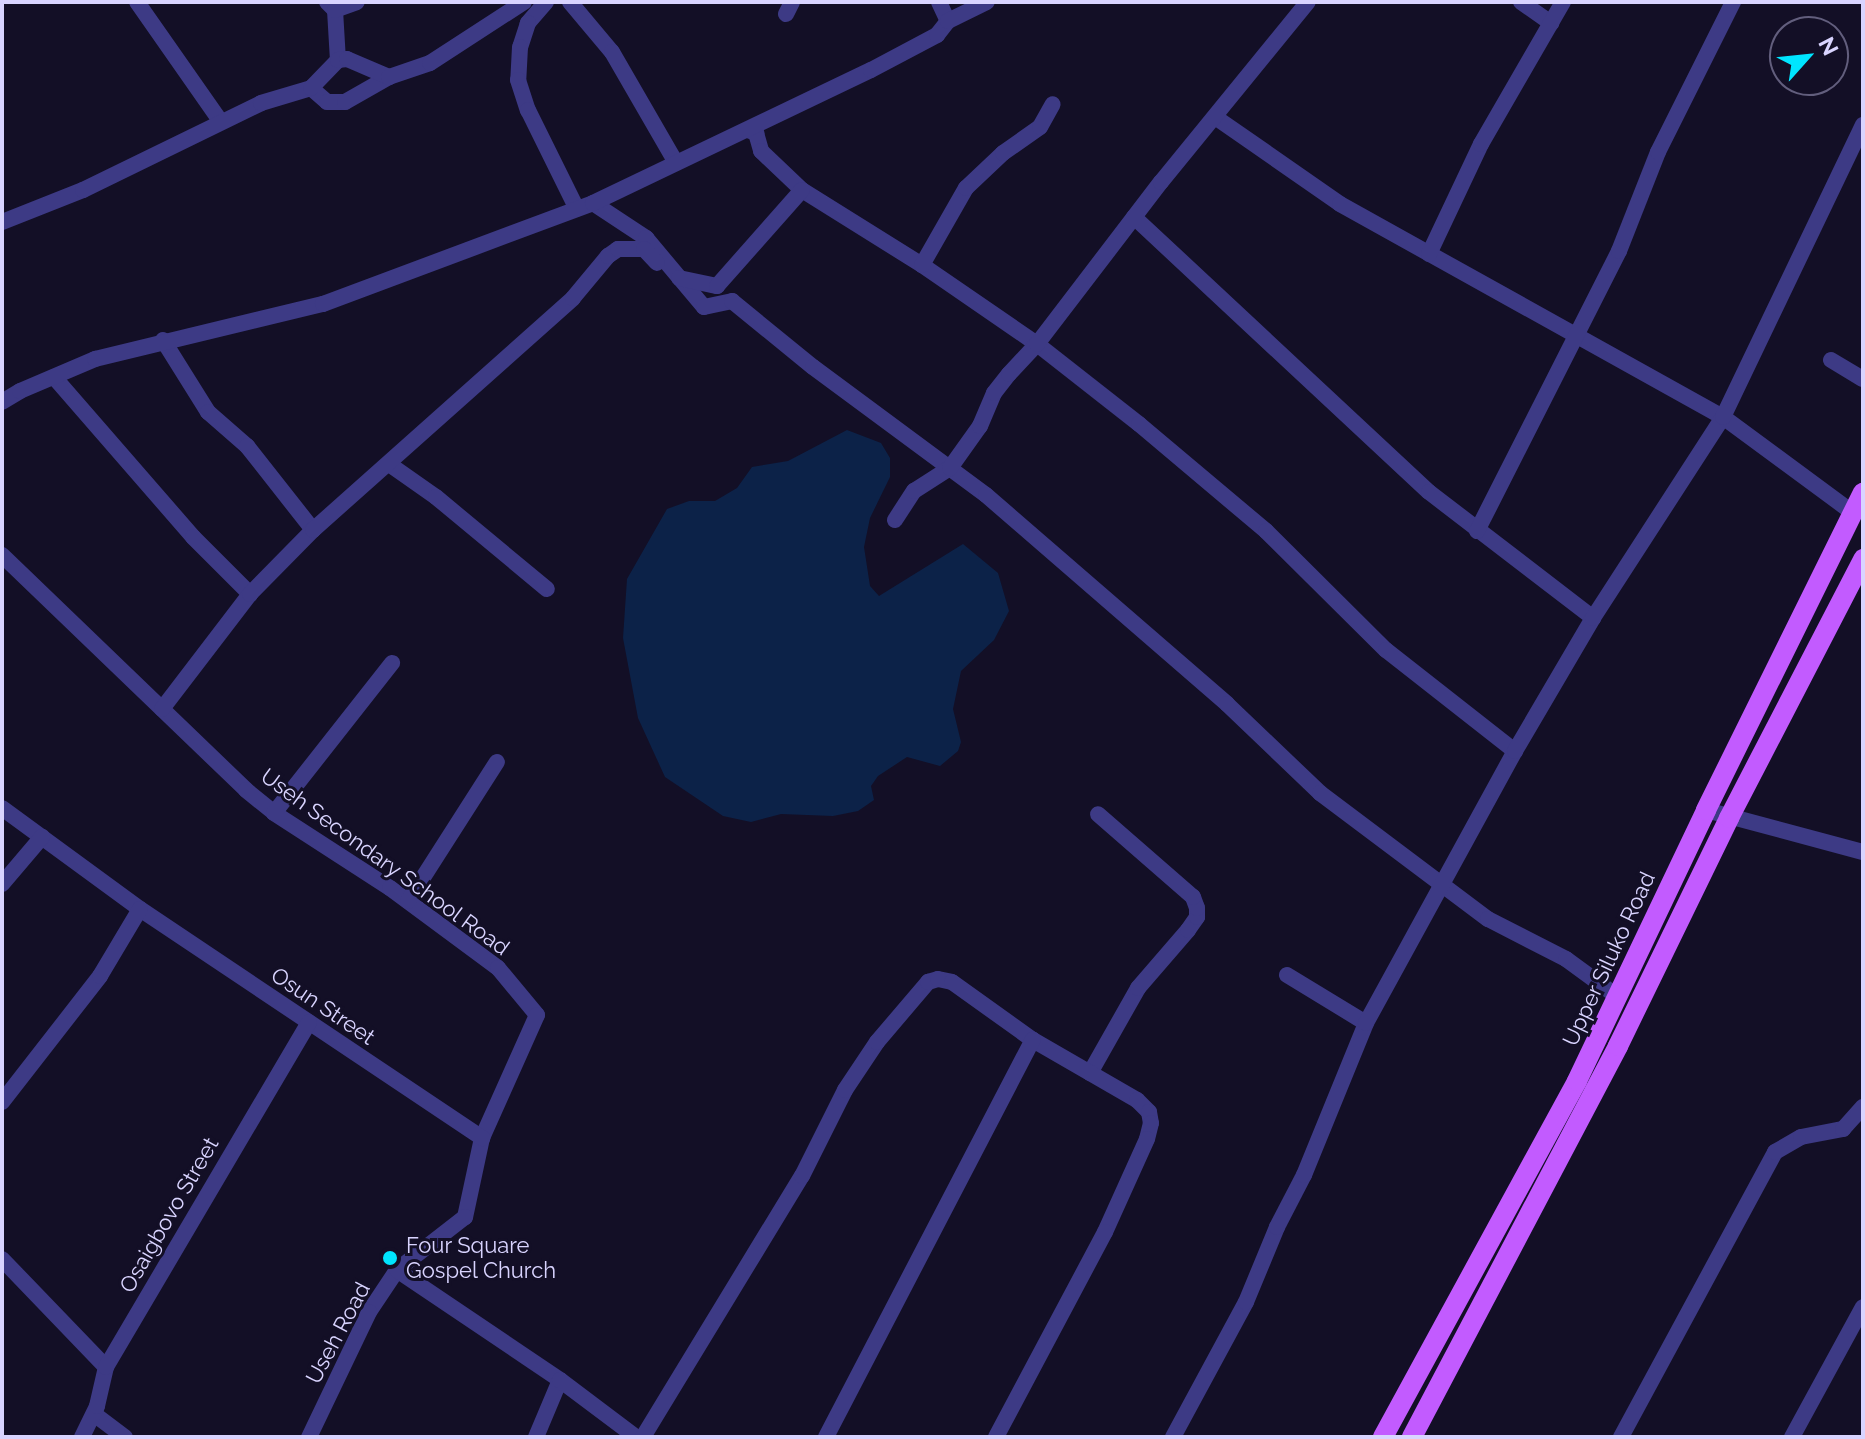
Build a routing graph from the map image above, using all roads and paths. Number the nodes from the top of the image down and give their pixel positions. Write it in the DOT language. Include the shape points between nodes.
graph roads {
  1 [pos="137,2"];
  2 [pos="357,2"];
  3 [pos="524,2"];
  4 [pos="546,2"];
  5 [pos="570,2"];
  6 [pos="939,2"];
  7 [pos="987,2"];
  8 [pos="1308,2"];
  9 [pos="1521,2"];
  10 [pos="1563,2"];
  11 [pos="1733,2"];
  12 [pos="331,6"];
  13 [pos="948,21"];
  14 [pos="1551,23"];
  15 [pos="338,60"];
  16 [pos="389,77"];
  17 [pos="311,88"];
  18 [pos="1053,104"];
  19 [pos="1215,117"];
  20 [pos="221,122"];
  21 [pos="1863,125"];
  22 [pos="740,133"];
  23 [pos="676,163"];
  24 [pos="802,190"];
  25 [pos="593,203"];
  26 [pos="577,209"];
  27 [pos="1134,217"];
  28 [pos="2,222"];
  29 [pos="1429,254"];
  30 [pos="922,265"];
  31 [pos="679,278"];
  32 [pos="1577,337"];
  33 [pos="163,340"];
  34 [pos="1037,344"];
  35 [pos="1831,360"];
  36 [pos="54,377"];
  37 [pos="1863,379"];
  38 [pos="2,402"];
  39 [pos="1723,417"];
  40 [pos="389,464"];
  41 [pos="950,468"];
  42 [pos="1863,493"];
  43 [pos="1852,512"];
  44 [pos="895,520"];
  45 [pos="313,530"];
  46 [pos="1477,531"];
  47 [pos="2,555"];
  48 [pos="1863,559"];
  49 [pos="547,589"];
  50 [pos="250,594"];
  51 [pos="1593,618"];
  52 [pos="392,663"];
  53 [pos="162,709"];
  54 [pos="1515,751"];
  55 [pos="497,762"];
  56 [pos="2,808"];
  57 [pos="1706,810"];
  58 [pos="274,813"];
  59 [pos="1098,814"];
  60 [pos="1729,818"];
  61 [pos="42,837"];
  62 [pos="1863,852"];
  63 [pos="2,884"];
  64 [pos="1441,886"];
  65 [pos="408,901"];
  66 [pos="140,909"];
  67 [pos="1287,975"];
  68 [pos="1618,997"];
  69 [pos="309,1022"];
  70 [pos="1366,1023"];
  71 [pos="1033,1040"];
  72 [pos="1090,1073"];
  73 [pos="2,1102"];
  74 [pos="1863,1107"];
  75 [pos="482,1138"];
  76 [pos="2,1259"];
  77 [pos="397,1270"];
  78 [pos="1863,1307"];
  79 [pos="106,1367"];
  80 [pos="560,1380"];
  81 [pos="94,1414"];
  82 [pos="82,1437"];
  83 [pos="125,1437"];
  84 [pos="309,1437"];
  85 [pos="536,1437"];
  86 [pos="636,1437"];
  87 [pos="643,1437"];
  88 [pos="826,1437"];
  89 [pos="996,1437"];
  90 [pos="1173,1437"];
  91 [pos="1383,1437"];
  92 [pos="1412,1437"];
  93 [pos="1621,1437"];
  94 [pos="1792,1437"];
  1 -- 20 [label="street"];
  2 -- 12 [label="street"];
  3 -- 16 [label="street" via="430,63"];
  4 -- 26 [label="street" via="528,23 518,80"];
  5 -- 23 [label="street" via="612,52"];
  6 -- 13 [label="street"];
  7 -- 13 [label="street"];
  8 -- 19 [label="street"];
  9 -- 14 [label="street"];
  10 -- 14 [label="street"];
  11 -- 32 [label="street" via="1658,152"];
  12 -- 15 [label="street"];
  13 -- 22 [label="street" via="937,35"];
  14 -- 29 [label="street" via="1481,144"];
  15 -- 16 [label="street"];
  15 -- 17 [label="street"];
  16 -- 17 [label="street" via="345,102 327,102"];
  17 -- 20 [label="street"];
  18 -- 30 [label="street" via="1040,127 966,188"];
  19 -- 27 [label="street"];
  19 -- 29 [label="street" via="1340,204"];
  20 -- 28 [label="street" via="83,190"];
  21 -- 39 [label="street"];
  22 -- 23 [label="street"];
  22 -- 24 [label="street"];
  23 -- 25 [label="street"];
  24 -- 30 [label="street"];
  24 -- 31 [label="street" via="717,286"];
  25 -- 26 [label="street"];
  25 -- 31 [label="street" via="646,238"];
  26 -- 33 [label="street" via="323,304"];
  27 -- 34 [label="street"];
  27 -- 46 [label="street"];
  29 -- 32 [label="street"];
  30 -- 34 [label="street"];
  31 -- 40 [label="street" via="644,249 618,249 573,298"];
  31 -- 41 [label="street" via="704,307 732,301"];
  32 -- 39 [label="street"];
  32 -- 46 [label="street"];
  33 -- 36 [label="street"];
  33 -- 45 [label="street" via="208,412 247,446"];
  34 -- 41 [label="street" via="994,393 980,426"];
  34 -- 54 [label="street" via="1266,531 1386,650"];
  35 -- 37 [label="street"];
  36 -- 38 [label="street"];
  36 -- 50 [label="street" via="193,537"];
  39 -- 43 [label="street"];
  39 -- 51 [label="street"];
  40 -- 45 [label="street"];
  40 -- 49 [label="street"];
  41 -- 44 [label="street" via="914,491"];
  41 -- 64 [label="street" via="1227,704 1320,793"];
  42 -- 43 [label="main road, Upper Siluko Road"];
  43 -- 57 [label="main road, Upper Siluko Road"];
  45 -- 50 [label="street"];
  46 -- 51 [label="street"];
  47 -- 53 [label="street, Useh Secondary School Road"];
  48 -- 60 [label="main road, Upper Siluko Road"];
  50 -- 53 [label="street"];
  51 -- 54 [label="street"];
  52 -- 58 [label="street"];
  53 -- 58 [label="street, Useh Secondary School Road"];
  54 -- 64 [label="street"];
  55 -- 65 [label="street"];
  56 -- 61 [label="street, Osun Street"];
  57 -- 60 [label="street"];
  57 -- 68 [label="main road, Upper Siluko Road"];
  58 -- 65 [label="street, Useh Secondary School Road"];
  59 -- 72 [label="street" via="1193,897 1197,917 1138,988"];
  60 -- 62 [label="street"];
  60 -- 92 [label="main road, Upper Siluko Road" via="1618,1046"];
  61 -- 63 [label="street"];
  61 -- 66 [label="street, Osun Street"];
  64 -- 68 [label="street" via="1488,919 1566,959"];
  64 -- 70 [label="street"];
  65 -- 75 [label="street, Useh Secondary School Road" via="498,968 537,1015"];
  66 -- 69 [label="street, Osun Street"];
  66 -- 73 [label="street" via="100,976"];
  67 -- 70 [label="street"];
  68 -- 91 [label="main road, Upper Siluko Road"];
  69 -- 75 [label="street, Osun Street"];
  69 -- 79 [label="street, Osaigbovo Street"];
  70 -- 90 [label="street" via="1246,1302"];
  71 -- 72 [label="street"];
  71 -- 87 [label="street" via="952,982 928,982 845,1090 802,1176"];
  71 -- 88 [label="street"];
  72 -- 89 [label="street" via="1149,1112 1147,1139 1105,1232"];
  74 -- 93 [label="street" via="1843,1129 1801,1137 1775,1152"];
  75 -- 77 [label="street, Useh Road" via="465,1217"];
  76 -- 79 [label="street"];
  77 -- 80 [label="street"];
  77 -- 84 [label="street, Useh Road" via="369,1312"];
  78 -- 94 [label="street"];
  79 -- 81 [label="street, Osaigbovo Street"];
  80 -- 85 [label="street"];
  80 -- 86 [label="street"];
  81 -- 82 [label="street, Osaigbovo Street"];
  81 -- 83 [label="street"];
}
